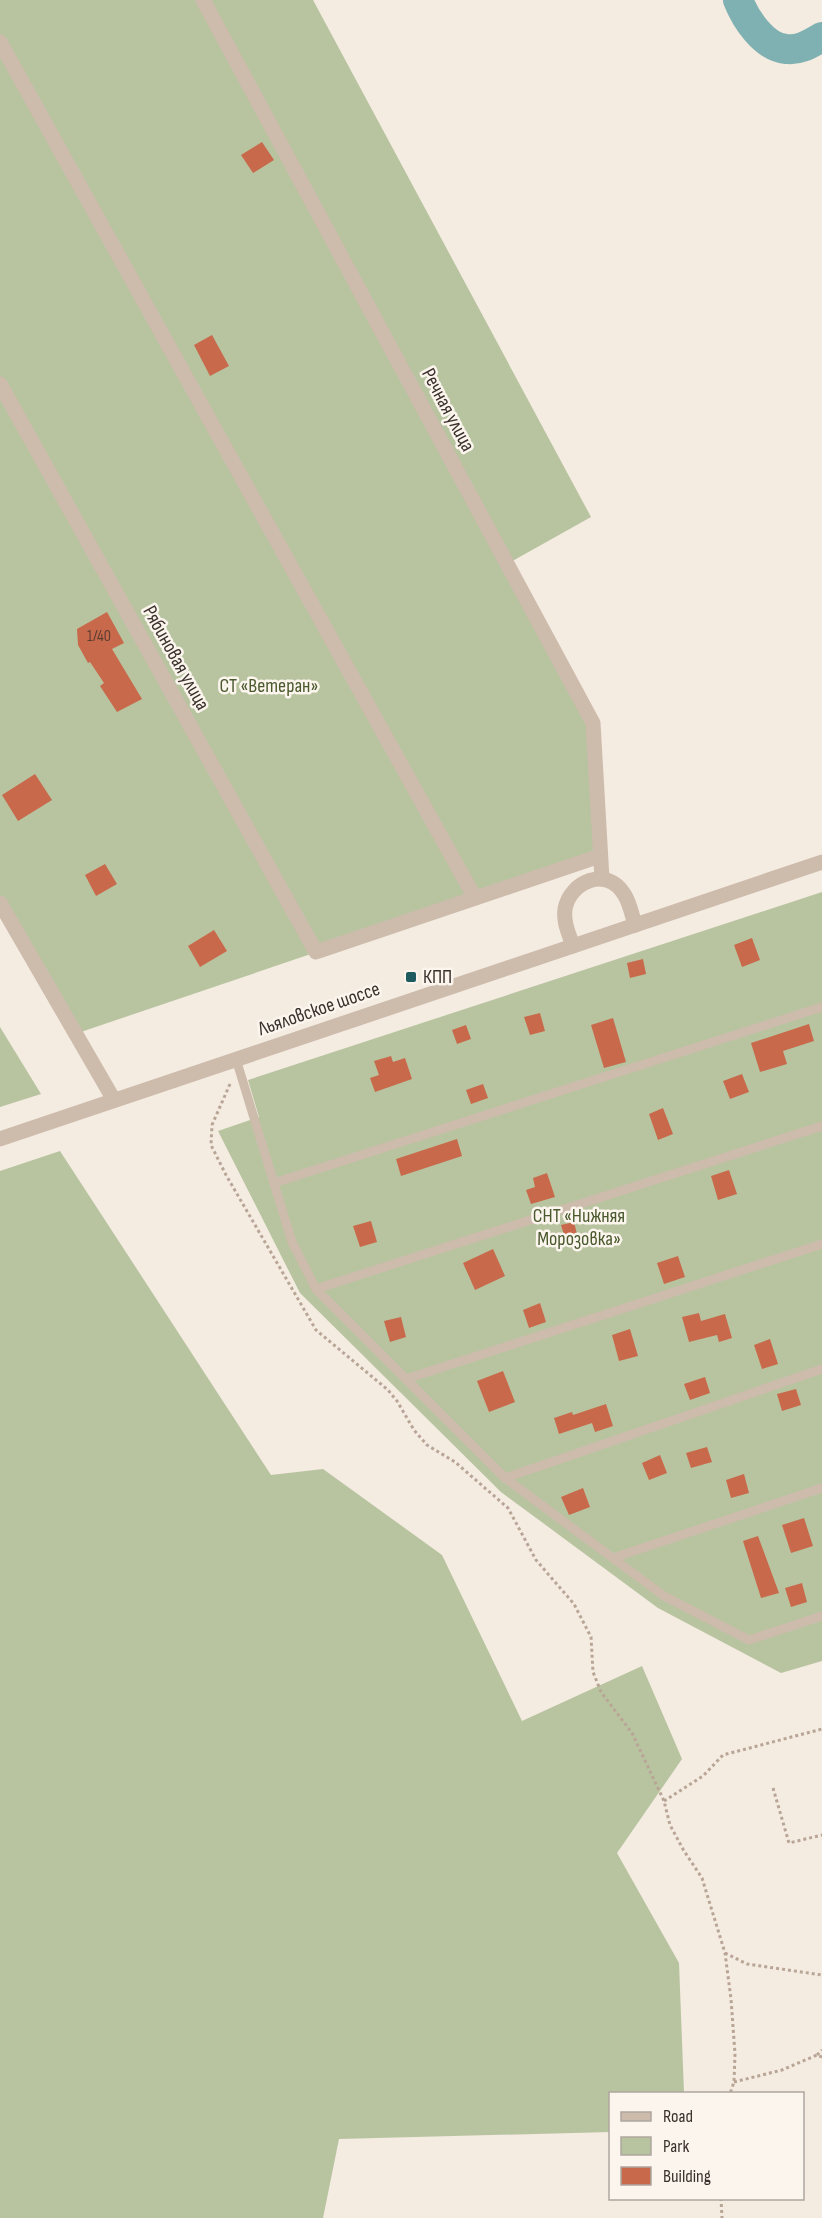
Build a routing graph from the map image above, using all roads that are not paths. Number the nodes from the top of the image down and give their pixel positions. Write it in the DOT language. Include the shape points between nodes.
graph roads {
  1 [pos="203,0"];
  2 [pos="0,42"];
  3 [pos="0,384"];
  4 [pos="600,856"];
  5 [pos="822,862"];
  6 [pos="602,879"];
  7 [pos="475,898"];
  8 [pos="0,903"];
  9 [pos="635,925"];
  10 [pos="573,946"];
  11 [pos="822,1007"];
  12 [pos="236,1059"];
  13 [pos="114,1100"];
  14 [pos="822,1126"];
  15 [pos="0,1139"];
  16 [pos="274,1183"];
  17 [pos="822,1244"];
  18 [pos="316,1289"];
  19 [pos="822,1369"];
  20 [pos="406,1379"];
  21 [pos="505,1478"];
  22 [pos="822,1488"];
  23 [pos="613,1558"];
  24 [pos="822,1616"];
  1 -- 4 [label="street, Речная улица" via="593,723"];
  2 -- 7 [label="street"];
  3 -- 7 [label="street, Рябиновая улица" via="316,952"];
  4 -- 6 [label="street, Речная улица"];
  4 -- 7 [label="street"];
  5 -- 9 [label="street, Льяловское шоссе"];
  6 -- 9 [label="street" via="623,892"];
  6 -- 10 [label="street" via="587,880 567,902 565,922"];
  8 -- 13 [label="street"];
  9 -- 10 [label="street, Льяловское шоссе"];
  10 -- 12 [label="street, Льяловское шоссе"];
  11 -- 16 [label="lane"];
  12 -- 13 [label="street, Льяловское шоссе"];
  12 -- 16 [label="lane"];
  13 -- 15 [label="street, Льяловское шоссе"];
  14 -- 18 [label="lane"];
  16 -- 18 [label="lane" via="292,1242"];
  17 -- 20 [label="lane"];
  18 -- 20 [label="lane"];
  19 -- 21 [label="lane"];
  20 -- 21 [label="lane"];
  21 -- 23 [label="lane"];
  22 -- 23 [label="lane"];
  23 -- 24 [label="lane" via="664,1596 749,1640"];
}
